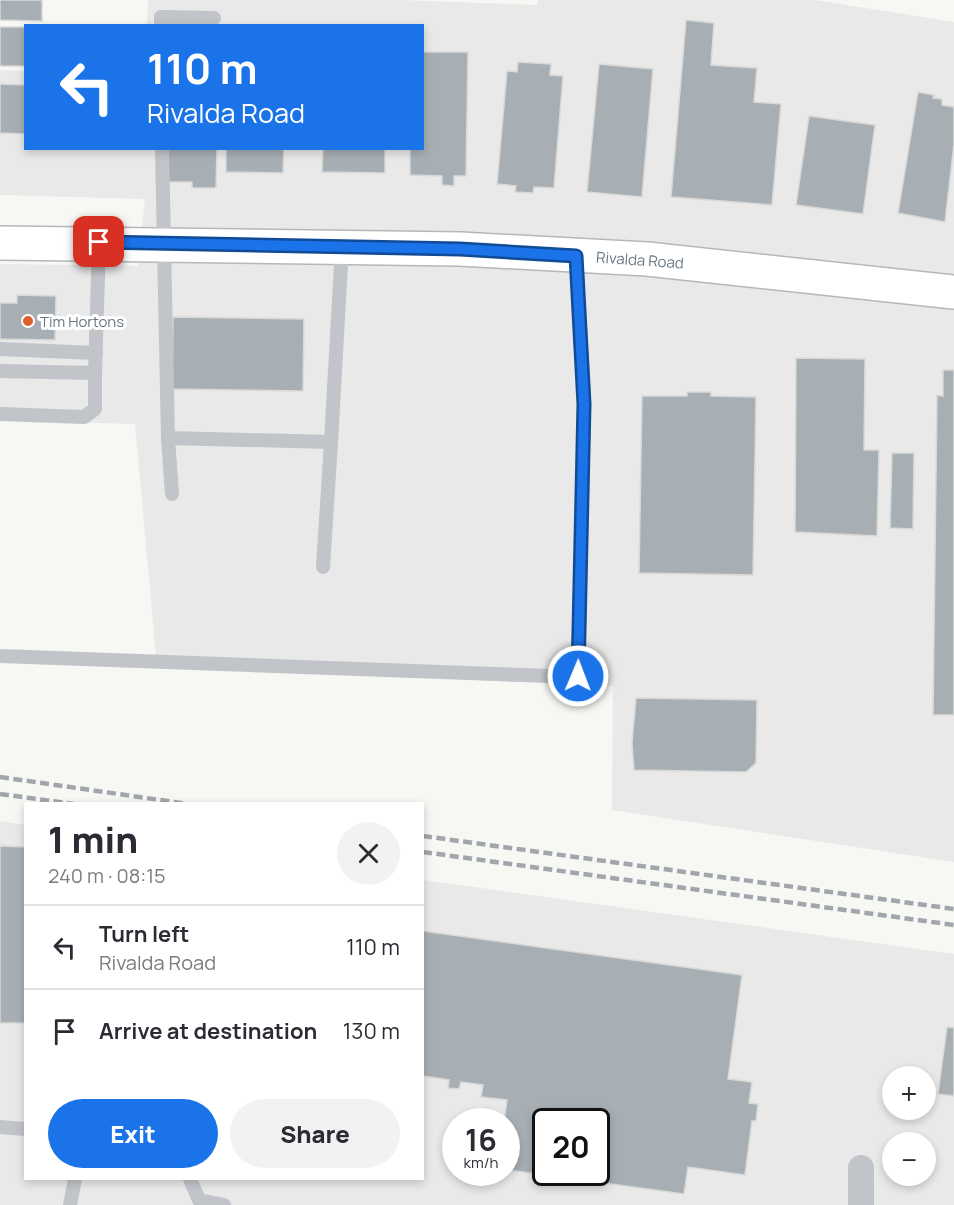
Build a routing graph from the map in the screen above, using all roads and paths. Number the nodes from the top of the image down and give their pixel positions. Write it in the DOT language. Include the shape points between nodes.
graph roads {
  1 [pos="214,18"];
  2 [pos="161,24"];
  3 [pos="162,150"];
  4 [pos="99,242"];
  5 [pos="0,243"];
  6 [pos="162,243"];
  7 [pos="342,247"];
  8 [pos="576,256"];
  9 [pos="954,292"];
  10 [pos="0,349"];
  11 [pos="96,353"];
  12 [pos="0,371"];
  13 [pos="95,374"];
  14 [pos="0,414"];
  15 [pos="168,438"];
  16 [pos="331,442"];
  17 [pos="172,494"];
  18 [pos="323,567"];
  19 [pos="0,656"];
  20 [pos="0,1127"];
  21 [pos="24,1129"];
  22 [pos="861,1168"];
  23 [pos="75,1180"];
  24 [pos="190,1180"];
  25 [pos="70,1205"];
  26 [pos="224,1205"];
  27 [pos="861,1205"];
  1 -- 2 [label="lane" via="161,17"];
  3 -- 6 [label="lane"];
  4 -- 5 [label="street, Rivalda Road"];
  4 -- 6 [label="street, Rivalda Road"];
  4 -- 11 [label="lane"];
  6 -- 7 [label="street, Rivalda Road"];
  6 -- 15 [label="lane"];
  7 -- 8 [label="street, Rivalda Road"];
  7 -- 16 [label="lane"];
  8 -- 9 [label="street, Rivalda Road"];
  8 -- 19 [label="lane" via="584,404 578,676"];
  10 -- 11 [label="lane"];
  11 -- 13 [label="lane"];
  12 -- 13 [label="lane"];
  13 -- 14 [label="lane" via="94,409 84,417"];
  15 -- 16 [label="lane"];
  15 -- 17 [label="lane"];
  16 -- 18 [label="lane"];
  20 -- 21 [label="lane"];
  22 -- 27 [label="street"];
  23 -- 25 [label="lane"];
  24 -- 26 [label="lane" via="199,1200"];
}
